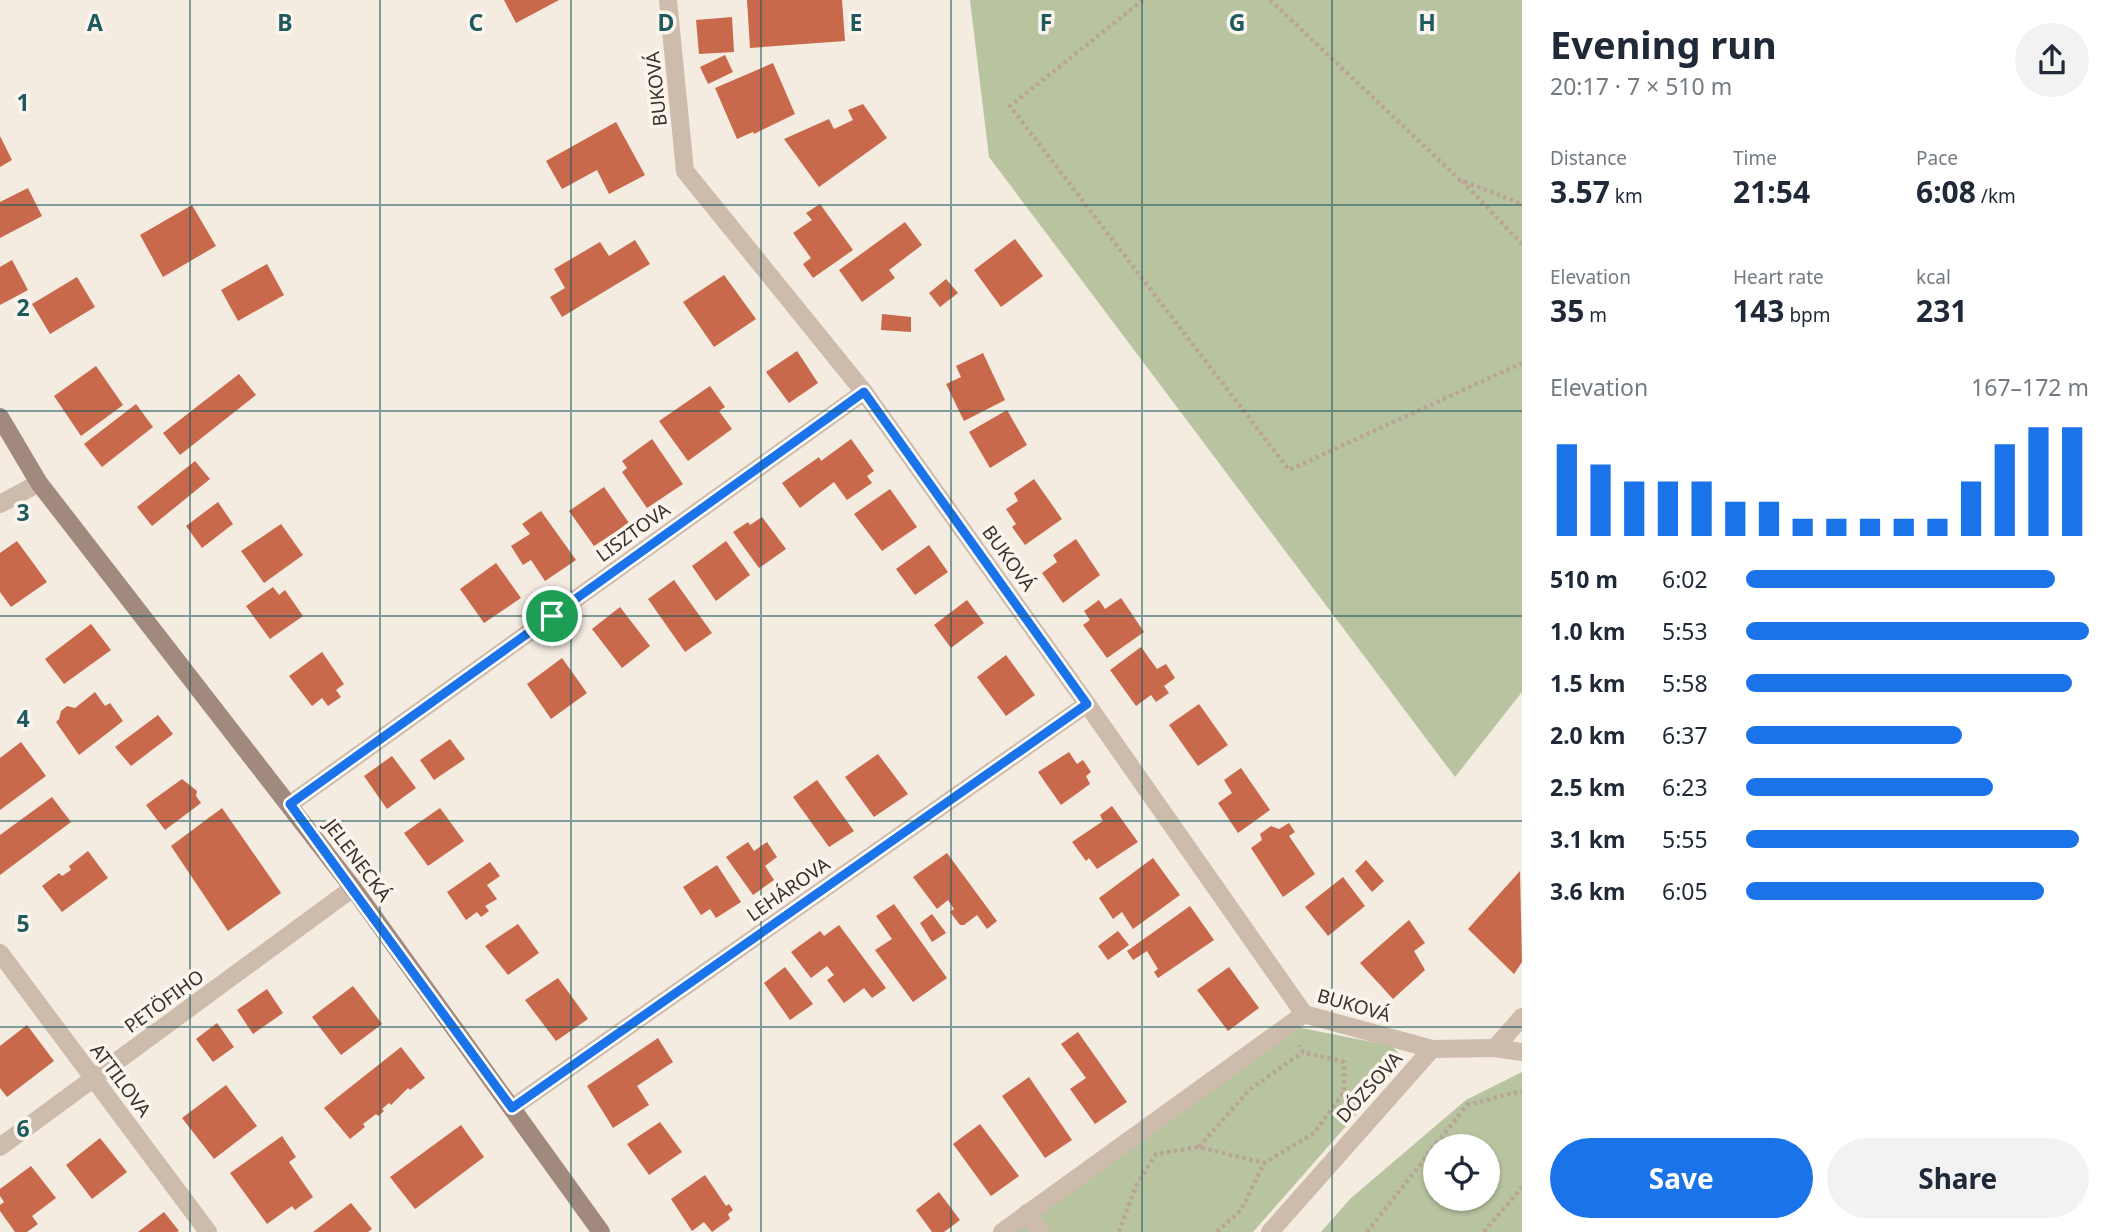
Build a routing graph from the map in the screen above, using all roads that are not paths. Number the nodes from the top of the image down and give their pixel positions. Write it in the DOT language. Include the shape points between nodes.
graph roads {
  1 [pos="668,0"];
  2 [pos="864,392"];
  3 [pos="0,417"];
  4 [pos="39,483"];
  5 [pos="0,504"];
  6 [pos="1087,704"];
  7 [pos="290,804"];
  8 [pos="353,888"];
  9 [pos="0,953"];
  10 [pos="1304,1014"];
  11 [pos="1522,1017"];
  12 [pos="1495,1048"];
  13 [pos="1432,1049"];
  14 [pos="1522,1052"];
  15 [pos="93,1079"];
  16 [pos="512,1108"];
  17 [pos="0,1147"];
  18 [pos="1027,1213"];
  19 [pos="208,1232"];
  20 [pos="601,1232"];
  21 [pos="1002,1232"];
  22 [pos="1041,1232"];
  23 [pos="1270,1232"];
  1 -- 2 [label="street, BUKOVÁ" via="685,171"];
  2 -- 6 [label="street, BUKOVÁ"];
  2 -- 7 [label="street, LISZTOVA"];
  3 -- 4 [label="street, JELENECKÁ"];
  4 -- 5 [label="street"];
  4 -- 7 [label="street, JELENECKÁ"];
  6 -- 10 [label="street, BUKOVÁ"];
  6 -- 16 [label="street, LEHÁROVA"];
  7 -- 8 [label="street, JELENECKÁ"];
  8 -- 15 [label="street, PETÖFIHO"];
  8 -- 16 [label="street, JELENECKÁ"];
  9 -- 15 [label="street, ATTILOVA"];
  10 -- 13 [label="street, BUKOVÁ"];
  10 -- 18 [label="street"];
  11 -- 12 [label="street"];
  12 -- 13 [label="street, DÓZSOVA"];
  12 -- 14 [label="street, DÓZSOVA"];
  13 -- 23 [label="street, DÓZSOVA"];
  15 -- 17 [label="street, PETÖFIHO"];
  15 -- 19 [label="street, ATTILOVA"];
  16 -- 20 [label="street, JELENECKÁ"];
  18 -- 21 [label="street"];
  18 -- 22 [label="street"];
}
